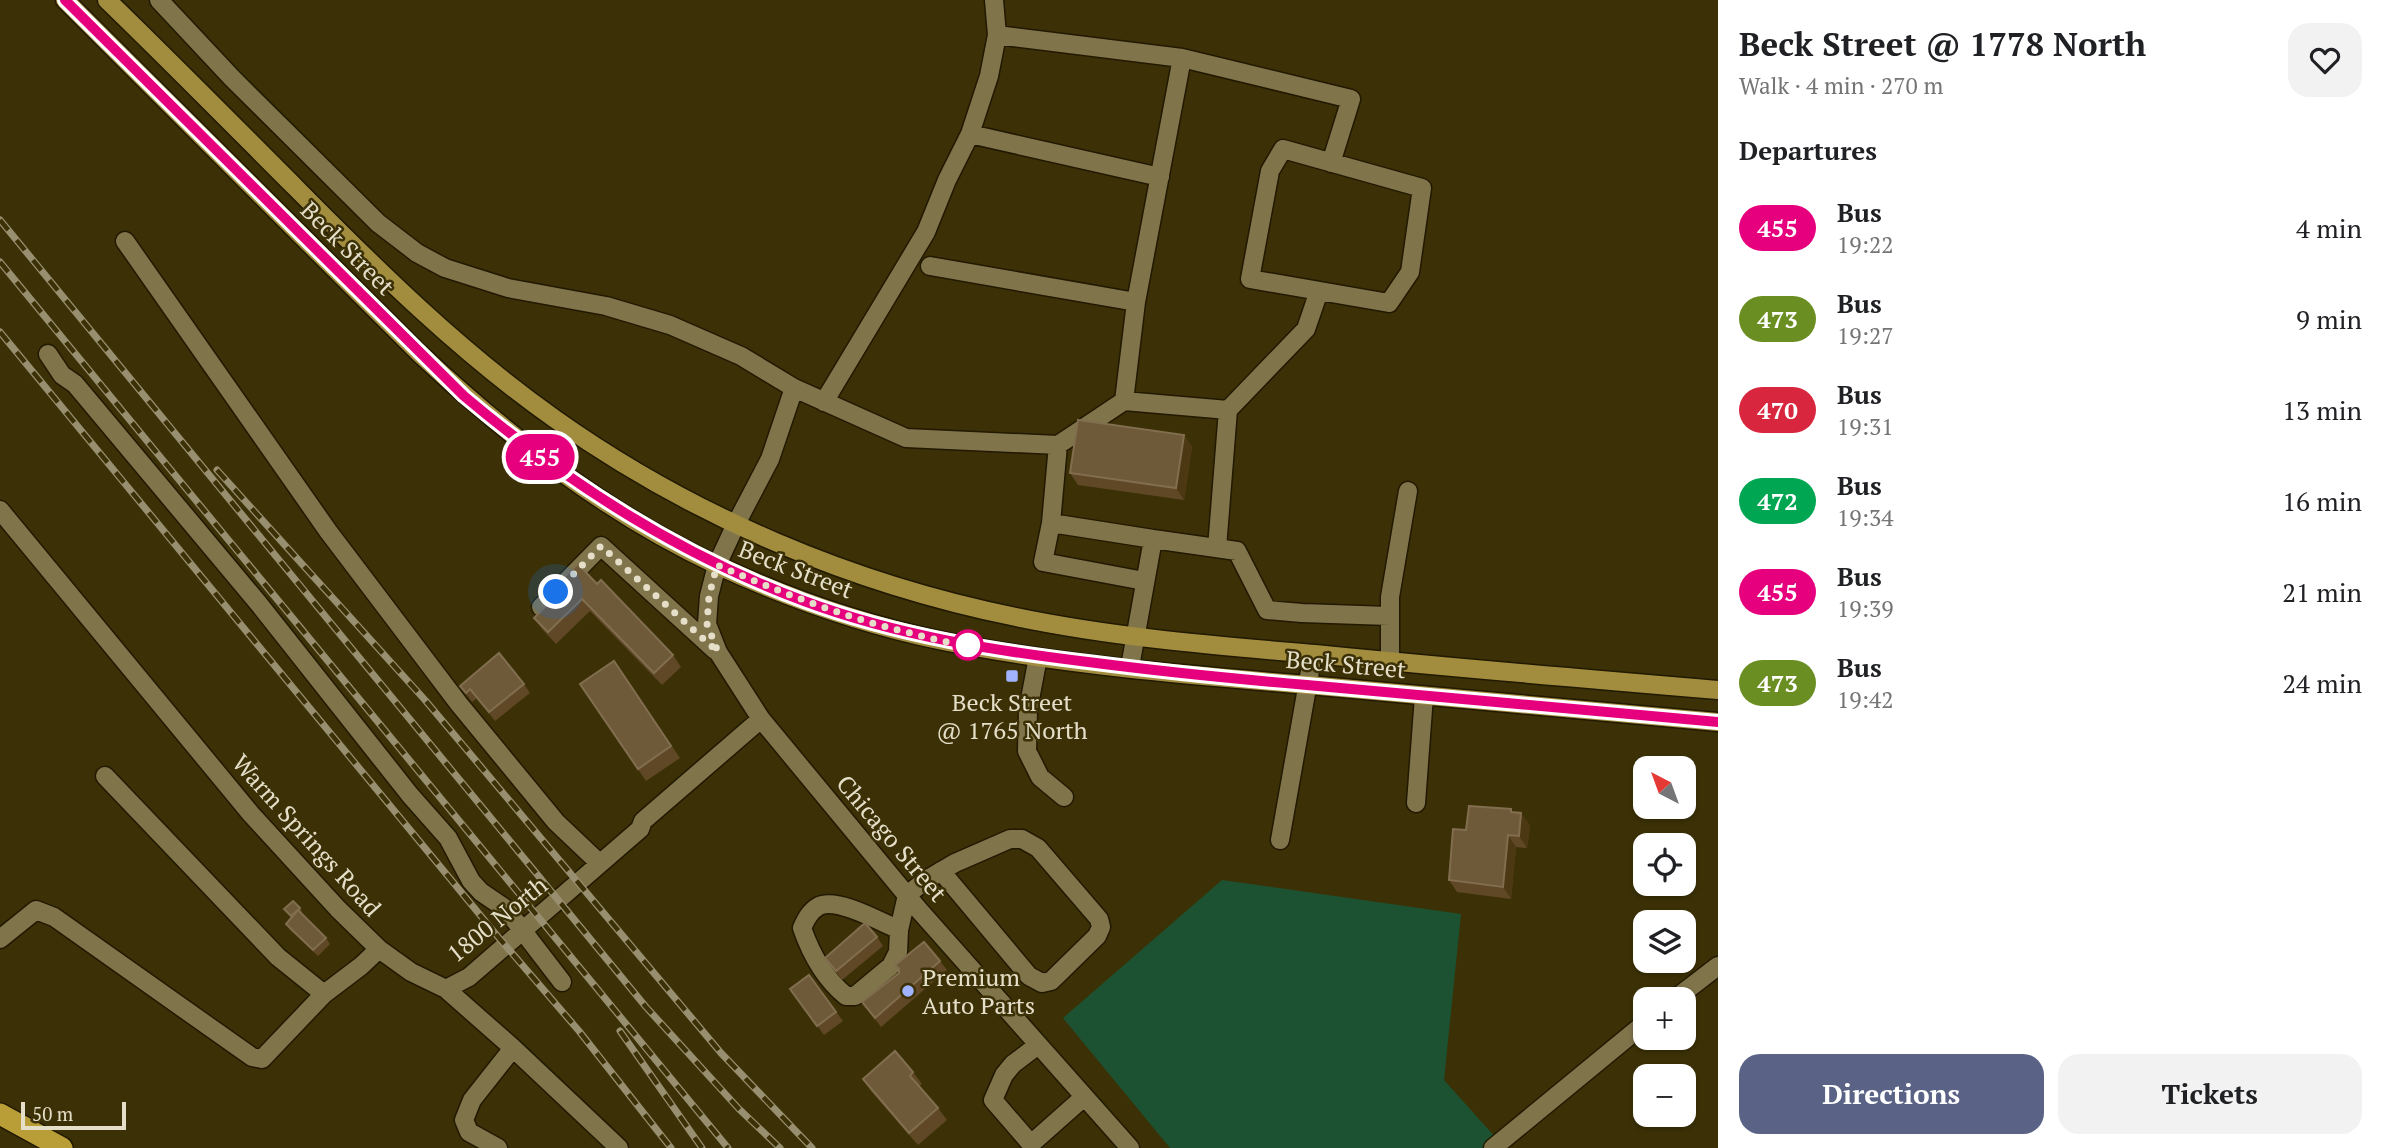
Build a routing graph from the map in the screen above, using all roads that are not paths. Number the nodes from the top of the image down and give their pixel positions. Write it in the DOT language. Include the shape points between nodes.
graph roads {
  1 [pos="65,0"];
  2 [pos="107,0"];
  3 [pos="159,0"];
  4 [pos="994,0"];
  5 [pos="997,35"];
  6 [pos="1182,58"];
  7 [pos="970,134"];
  8 [pos="1331,163"];
  9 [pos="1160,177"];
  10 [pos="125,242"];
  11 [pos="930,266"];
  12 [pos="1319,291"];
  13 [pos="1136,302"];
  14 [pos="48,354"];
  15 [pos="794,388"];
  16 [pos="1124,401"];
  17 [pos="824,402"];
  18 [pos="1228,410"];
  19 [pos="1058,445"];
  20 [pos="1408,491"];
  21 [pos="0,510"];
  22 [pos="1051,523"];
  23 [pos="736,524"];
  24 [pos="1153,539"];
  25 [pos="1217,548"];
  26 [pos="717,565"];
  27 [pos="1144,581"];
  28 [pos="541,607"];
  29 [pos="1389,616"];
  30 [pos="1136,635"];
  31 [pos="718,652"];
  32 [pos="1312,654"];
  33 [pos="1038,657"];
  34 [pos="1390,662"];
  35 [pos="1130,667"];
  36 [pos="1309,685"];
  37 [pos="1718,690"];
  38 [pos="1424,696"];
  39 [pos="761,719"];
  40 [pos="1718,722"];
  41 [pos="105,776"];
  42 [pos="1064,797"];
  43 [pos="1416,803"];
  44 [pos="643,821"];
  45 [pos="1280,840"];
  46 [pos="594,858"];
  47 [pos="941,871"];
  48 [pos="907,895"];
  49 [pos="520,927"];
  50 [pos="899,930"];
  51 [pos="0,939"];
  52 [pos="379,949"];
  53 [pos="1718,966"];
  54 [pos="562,982"];
  55 [pos="1691,987"];
  56 [pos="446,989"];
  57 [pos="324,994"];
  58 [pos="1633,1033"];
  59 [pos="1038,1045"];
  60 [pos="513,1048"];
  61 [pos="1084,1097"];
  62 [pos="0,1114"];
  63 [pos="603,1133"];
  64 [pos="62,1148"];
  65 [pos="498,1148"];
  66 [pos="592,1148"];
  67 [pos="619,1148"];
  68 [pos="1130,1148"];
  69 [pos="1493,1148"];
  1 -- 26 [label="main road, Beck Street" via="464,396 595,495"];
  2 -- 23 [label="main road, Beck Street" via="342,234 466,350 601,450"];
  3 -- 15 [label="street" via="359,205 417,253 472,278 606,306 670,325 741,356"];
  4 -- 5 [label="street"];
  5 -- 6 [label="street"];
  5 -- 7 [label="street"];
  6 -- 8 [label="street" via="1351,99"];
  6 -- 9 [label="street"];
  7 -- 9 [label="street"];
  7 -- 17 [label="street" via="926,232"];
  8 -- 12 [label="street" via="1283,149 1270,171 1250,279"];
  8 -- 12 [label="street" via="1422,188 1410,272 1389,303"];
  9 -- 13 [label="street"];
  10 -- 46 [label="street" via="328,531 459,704 556,822"];
  11 -- 13 [label="street"];
  12 -- 18 [label="street" via="1306,329"];
  13 -- 16 [label="street"];
  14 -- 49 [label="street" via="448,838 471,881 506,909"];
  15 -- 17 [label="street"];
  15 -- 23 [label="street, Chicago Street" via="770,459"];
  16 -- 18 [label="street"];
  16 -- 19 [label="street"];
  17 -- 19 [label="street" via="906,438"];
  18 -- 25 [label="street"];
  19 -- 22 [label="street"];
  20 -- 29 [label="street"];
  21 -- 52 [label="street, Warm Springs Road" via="251,814"];
  22 -- 24 [label="street"];
  22 -- 27 [label="street" via="1043,562"];
  23 -- 26 [label="street, Chicago Street"];
  23 -- 30 [label="main road, Beck Street" via="834,565 930,597 1021,619"];
  24 -- 25 [label="street"];
  24 -- 27 [label="street"];
  25 -- 29 [label="street" via="1237,551 1267,610"];
  26 -- 31 [label="street, Chicago Street" via="707,624"];
  26 -- 33 [label="main road, Beck Street" via="863,620 940,640"];
  27 -- 30 [label="street"];
  28 -- 31 [label="street" via="601,546"];
  29 -- 34 [label="street"];
  30 -- 32 [label="main road, Beck Street"];
  30 -- 35 [label="street"];
  31 -- 39 [label="street, Chicago Street"];
  32 -- 34 [label="main road, Beck Street"];
  32 -- 36 [label="street"];
  33 -- 35 [label="main road, Beck Street"];
  33 -- 42 [label="street" via="1028,710 1027,751 1040,777"];
  34 -- 37 [label="main road, Beck Street"];
  35 -- 36 [label="main road, Beck Street"];
  36 -- 38 [label="main road, Beck Street"];
  36 -- 45 [label="street"];
  38 -- 40 [label="main road, Beck Street"];
  38 -- 43 [label="street"];
  39 -- 44 [label="street, 1800 North"];
  39 -- 48 [label="street, Chicago Street"];
  41 -- 57 [label="street" via="278,957"];
  44 -- 46 [label="street, 1800 North" via="634,823"];
  44 -- 49 [label="street, 1800 North" via="640,829"];
  46 -- 49 [label="street, 1800 North"];
  47 -- 47 [label="street" via="1010,839 1022,839 1038,848 1101,927 1051,981 1042,983 1029,975"];
  47 -- 48 [label="street"];
  48 -- 50 [label="street"];
  48 -- 59 [label="street, Chicago Street"];
  49 -- 54 [label="street"];
  49 -- 56 [label="street, 1800 North" via="463,968"];
  50 -- 50 [label="street" via="898,952 891,966 855,996 846,996 831,984 802,928 808,915 832,903"];
  51 -- 57 [label="street" via="36,910 54,917 251,1057 262,1059"];
  52 -- 56 [label="street, Warm Springs Road"];
  52 -- 57 [label="street"];
  53 -- 55 [label="street"];
  56 -- 60 [label="street, Warm Springs Road"];
  58 -- 69 [label="street"];
  59 -- 61 [label="street, Chicago Street"];
  59 -- 61 [label="street" via="1003,1075 993,1100 1031,1144"];
  60 -- 63 [label="street, Warm Springs Road"];
  60 -- 65 [label="street" via="472,1100 464,1120 469,1132"];
  61 -- 68 [label="street, Chicago Street"];
  62 -- 64 [label="highway"];
  63 -- 66 [label="street"];
  63 -- 67 [label="street, Warm Springs Road"];
}
